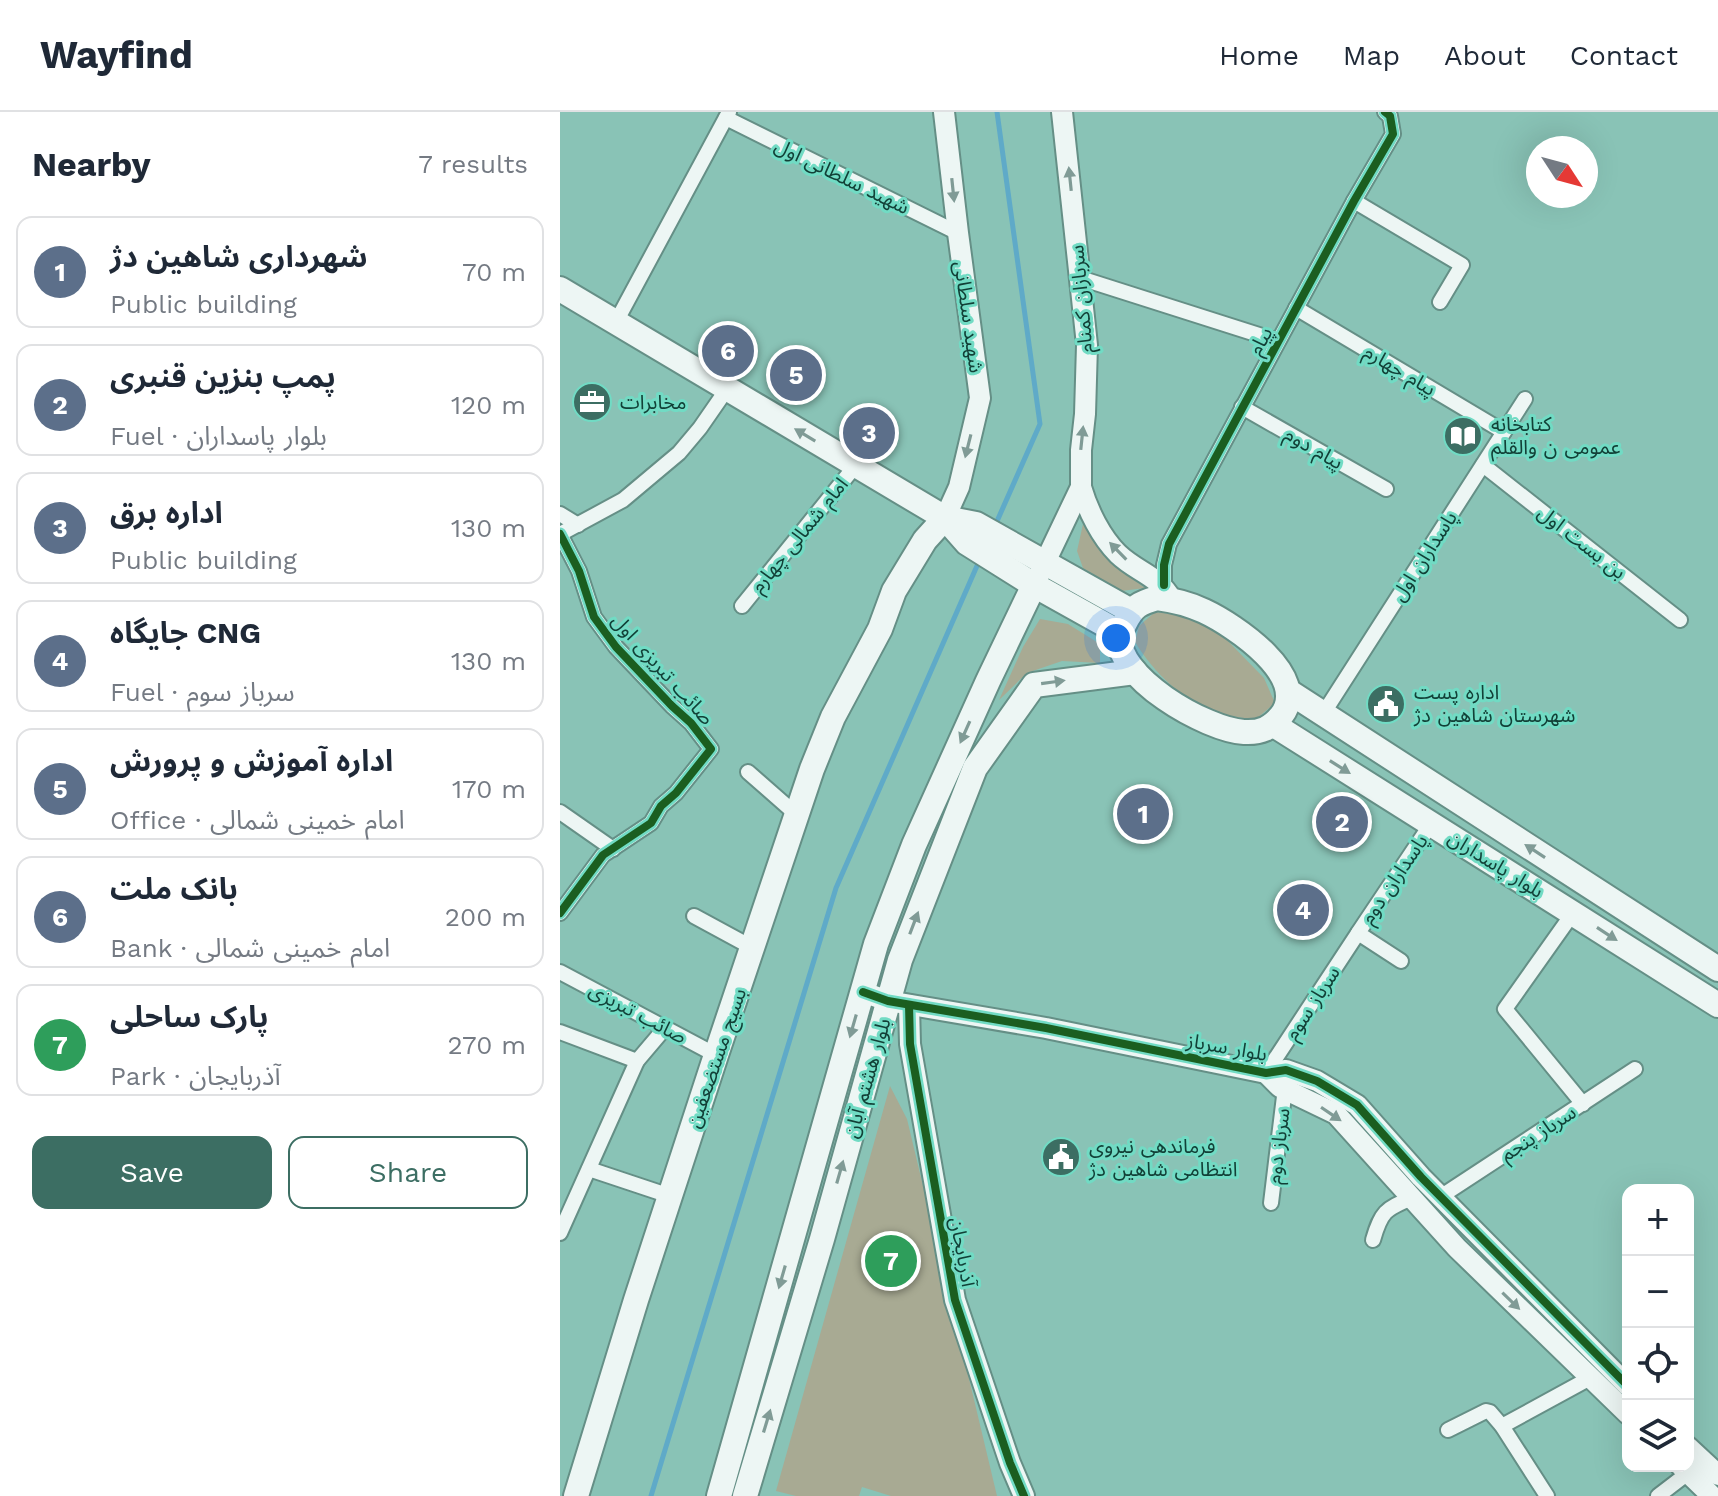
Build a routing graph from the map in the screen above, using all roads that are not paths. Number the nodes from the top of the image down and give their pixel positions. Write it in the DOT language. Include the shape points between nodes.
graph roads {
  1 [pos="944,112"];
  2 [pos="1062,112"];
  3 [pos="1388,114"];
  4 [pos="728,115"];
  5 [pos="1354,201"];
  6 [pos="958,233"];
  7 [pos="1080,278"];
  8 [pos="560,289"];
  9 [pos="1440,302"];
  10 [pos="1296,308"];
  11 [pos="616,322"];
  12 [pos="1278,341"];
  13 [pos="727,389"];
  14 [pos="1525,399"];
  15 [pos="1242,407"];
  16 [pos="1504,432"];
  17 [pos="856,465"];
  18 [pos="1483,465"];
  19 [pos="1081,487"];
  20 [pos="1386,489"];
  21 [pos="560,514"];
  22 [pos="945,518"];
  23 [pos="578,525"];
  24 [pos="560,534"];
  25 [pos="969,535"];
  26 [pos="1029,569"];
  27 [pos="1168,592"];
  28 [pos="742,606"];
  29 [pos="1131,611"];
  30 [pos="1680,620"];
  31 [pos="880,629"];
  32 [pos="1120,633"];
  33 [pos="1135,672"];
  34 [pos="1288,691"];
  35 [pos="1323,714"];
  36 [pos="1274,725"];
  37 [pos="748,772"];
  38 [pos="560,812"];
  39 [pos="797,815"];
  40 [pos="1431,824"];
  41 [pos="613,849"];
  42 [pos="560,913"];
  43 [pos="1573,913"];
  44 [pos="694,916"];
  45 [pos="1358,933"];
  46 [pos="753,948"];
  47 [pos="1401,961"];
  48 [pos="1718,969"];
  49 [pos="560,972"];
  50 [pos="863,992"];
  51 [pos="898,1003"];
  52 [pos="1718,1005"];
  53 [pos="665,1028"];
  54 [pos="560,1032"];
  55 [pos="716,1055"];
  56 [pos="637,1061"];
  57 [pos="1635,1069"];
  58 [pos="1266,1073"];
  59 [pos="1285,1088"];
  60 [pos="1583,1104"];
  61 [pos="589,1169"];
  62 [pos="670,1196"];
  63 [pos="1440,1197"];
  64 [pos="1412,1198"];
  65 [pos="1271,1203"];
  66 [pos="560,1233"];
  67 [pos="1373,1240"];
  68 [pos="766,1332"];
  69 [pos="791,1340"];
  70 [pos="1590,1378"];
  71 [pos="1622,1380"];
  72 [pos="1622,1408"];
  73 [pos="1502,1426"];
  74 [pos="1448,1430"];
  75 [pos="1694,1453"];
  76 [pos="1010,1463"];
  77 [pos="1681,1472"];
  78 [pos="1687,1472"];
  79 [pos="1718,1475"];
  80 [pos="747,1495"];
  81 [pos="1542,1495"];
  82 [pos="576,1496"];
  83 [pos="719,1496"];
  84 [pos="1006,1496"];
  85 [pos="1024,1496"];
  86 [pos="1658,1496"];
  87 [pos="1712,1496"];
  1 -- 6 [label="street, شهید سلطانی, one-way"];
  7 -- 2 [label="street, سربازان کمنام, one-way"];
  3 -- 5 [label="street, پیام" via="1393,134"];
  4 -- 6 [label="street, شهید سلطانی اول"];
  4 -- 11 [label="street"];
  5 -- 9 [label="street" via="1462,265"];
  5 -- 10 [label="street, پیام"];
  6 -- 22 [label="street, شهید سلطانی, one-way" via="980,398 959,487"];
  7 -- 12 [label="street"];
  19 -- 7 [label="street, سربازان کمنام, one-way" via="1087,345"];
  8 -- 11 [label="main road"];
  10 -- 12 [label="street, پیام"];
  10 -- 16 [label="street, پیام چهارم"];
  11 -- 13 [label="main road"];
  12 -- 15 [label="street, پیام"];
  17 -- 13 [label="main road, one-way"];
  13 -- 23 [label="street" via="679,453 623,500"];
  14 -- 16 [label="street, پاسداران اول"];
  15 -- 20 [label="street, پیام دوم"];
  15 -- 27 [label="street, پیام" via="1169,544 1164,565"];
  16 -- 18 [label="street, پاسداران اول"];
  17 -- 22 [label="main road"];
  17 -- 28 [label="street, امام شمالی چهارم"];
  18 -- 30 [label="street, بن بست اول"];
  18 -- 35 [label="street, پاسداران اول"];
  19 -- 26 [label="street, سربازان کمنام"];
  27 -- 19 [label="street, سربازان کمنام, one-way" via="1118,554 1086,505"];
  21 -- 23 [label="street"];
  22 -- 25 [label="main road"];
  22 -- 31 [label="main road, بسیج مستضعفین" via="894,591"];
  23 -- 24 [label="street"];
  24 -- 41 [label="street, صائب تبریزی اول" via="594,617 711,749 651,823"];
  25 -- 26 [label="main road"];
  25 -- 31 [label="main road, بسیج مستضعفین" via="940,547"];
  26 -- 29 [label="main road"];
  26 -- 32 [label="main road"];
  26 -- 50 [label="main road, بلوار هشتم آبان, one-way" via="988,681 914,845"];
  27 -- 29 [label="main road"];
  27 -- 34 [label="main road" via="1233,627 1260,649 1282,674"];
  29 -- 32 [label="main road"];
  31 -- 39 [label="main road, بسیج مستضعفین" via="833,717"];
  32 -- 33 [label="main road" via="1122,655"];
  33 -- 36 [label="main road" via="1166,700 1202,720 1242,732"];
  51 -- 33 [label="main road, بلوار هشتم آبان, one-way" via="900,960 975,768 1034,685"];
  34 -- 35 [label="main road, بلوار پاسداران"];
  34 -- 36 [label="main road" via="1286,710"];
  48 -- 35 [label="main road, بلوار پاسداران, one-way"];
  36 -- 40 [label="main road, بلوار پاسداران, one-way"];
  37 -- 39 [label="street"];
  38 -- 41 [label="street"];
  39 -- 46 [label="main road, بسیج مستضعفین"];
  40 -- 43 [label="main road, بلوار پاسداران"];
  40 -- 45 [label="street, پاسداران دوم"];
  41 -- 42 [label="street, صائب تبریزی اول"];
  43 -- 52 [label="main road, بلوار پاسداران, one-way"];
  43 -- 60 [label="street" via="1505,1009"];
  44 -- 46 [label="street"];
  45 -- 47 [label="street, پاسداران دوم"];
  45 -- 58 [label="street, سرباز سوم"];
  46 -- 55 [label="main road, بسیج مستضعفین"];
  49 -- 53 [label="street, صائب تبریزی"];
  50 -- 51 [label="street, بلوار سرباز"];
  50 -- 68 [label="main road, بلوار هشتم آبان, one-way"];
  51 -- 58 [label="street, بلوار سرباز"];
  69 -- 51 [label="main road, بلوار هشتم آبان, one-way"];
  51 -- 76 [label="street, آذربایجان" via="910,1044 955,1300"];
  53 -- 55 [label="street, صائب تبریزی"];
  53 -- 56 [label="street"];
  54 -- 56 [label="street"];
  55 -- 62 [label="main road, بسیج مستضعفین"];
  56 -- 61 [label="street"];
  57 -- 60 [label="street, سرباز پنجم"];
  58 -- 59 [label="street, بلوار سرباز"];
  58 -- 63 [label="street, بلوار سرباز" via="1286,1070 1357,1105"];
  59 -- 64 [label="street, بلوار سرباز, one-way" via="1336,1114"];
  59 -- 65 [label="street, سرباز دوم"];
  60 -- 63 [label="street, سرباز پنجم"];
  61 -- 62 [label="street"];
  61 -- 66 [label="street"];
  62 -- 82 [label="main road, بسیج مستضعفین"];
  63 -- 71 [label="street, بلوار سرباز"];
  64 -- 67 [label="street" via="1380,1217"];
  64 -- 70 [label="street, بلوار سرباز, one-way"];
  68 -- 69 [label="main road"];
  68 -- 83 [label="main road, بلوار هشتم آبان"];
  80 -- 69 [label="main road, بلوار هشتم آبان, one-way"];
  70 -- 72 [label="street, بلوار سرباز"];
  70 -- 73 [label="street"];
  73 -- 74 [label="street" via="1486,1411"];
  73 -- 81 [label="street"];
  75 -- 79 [label="street"];
  76 -- 84 [label="street"];
  76 -- 85 [label="street, آذربایجان"];
  77 -- 86 [label="street"];
  78 -- 87 [label="street"];
}
